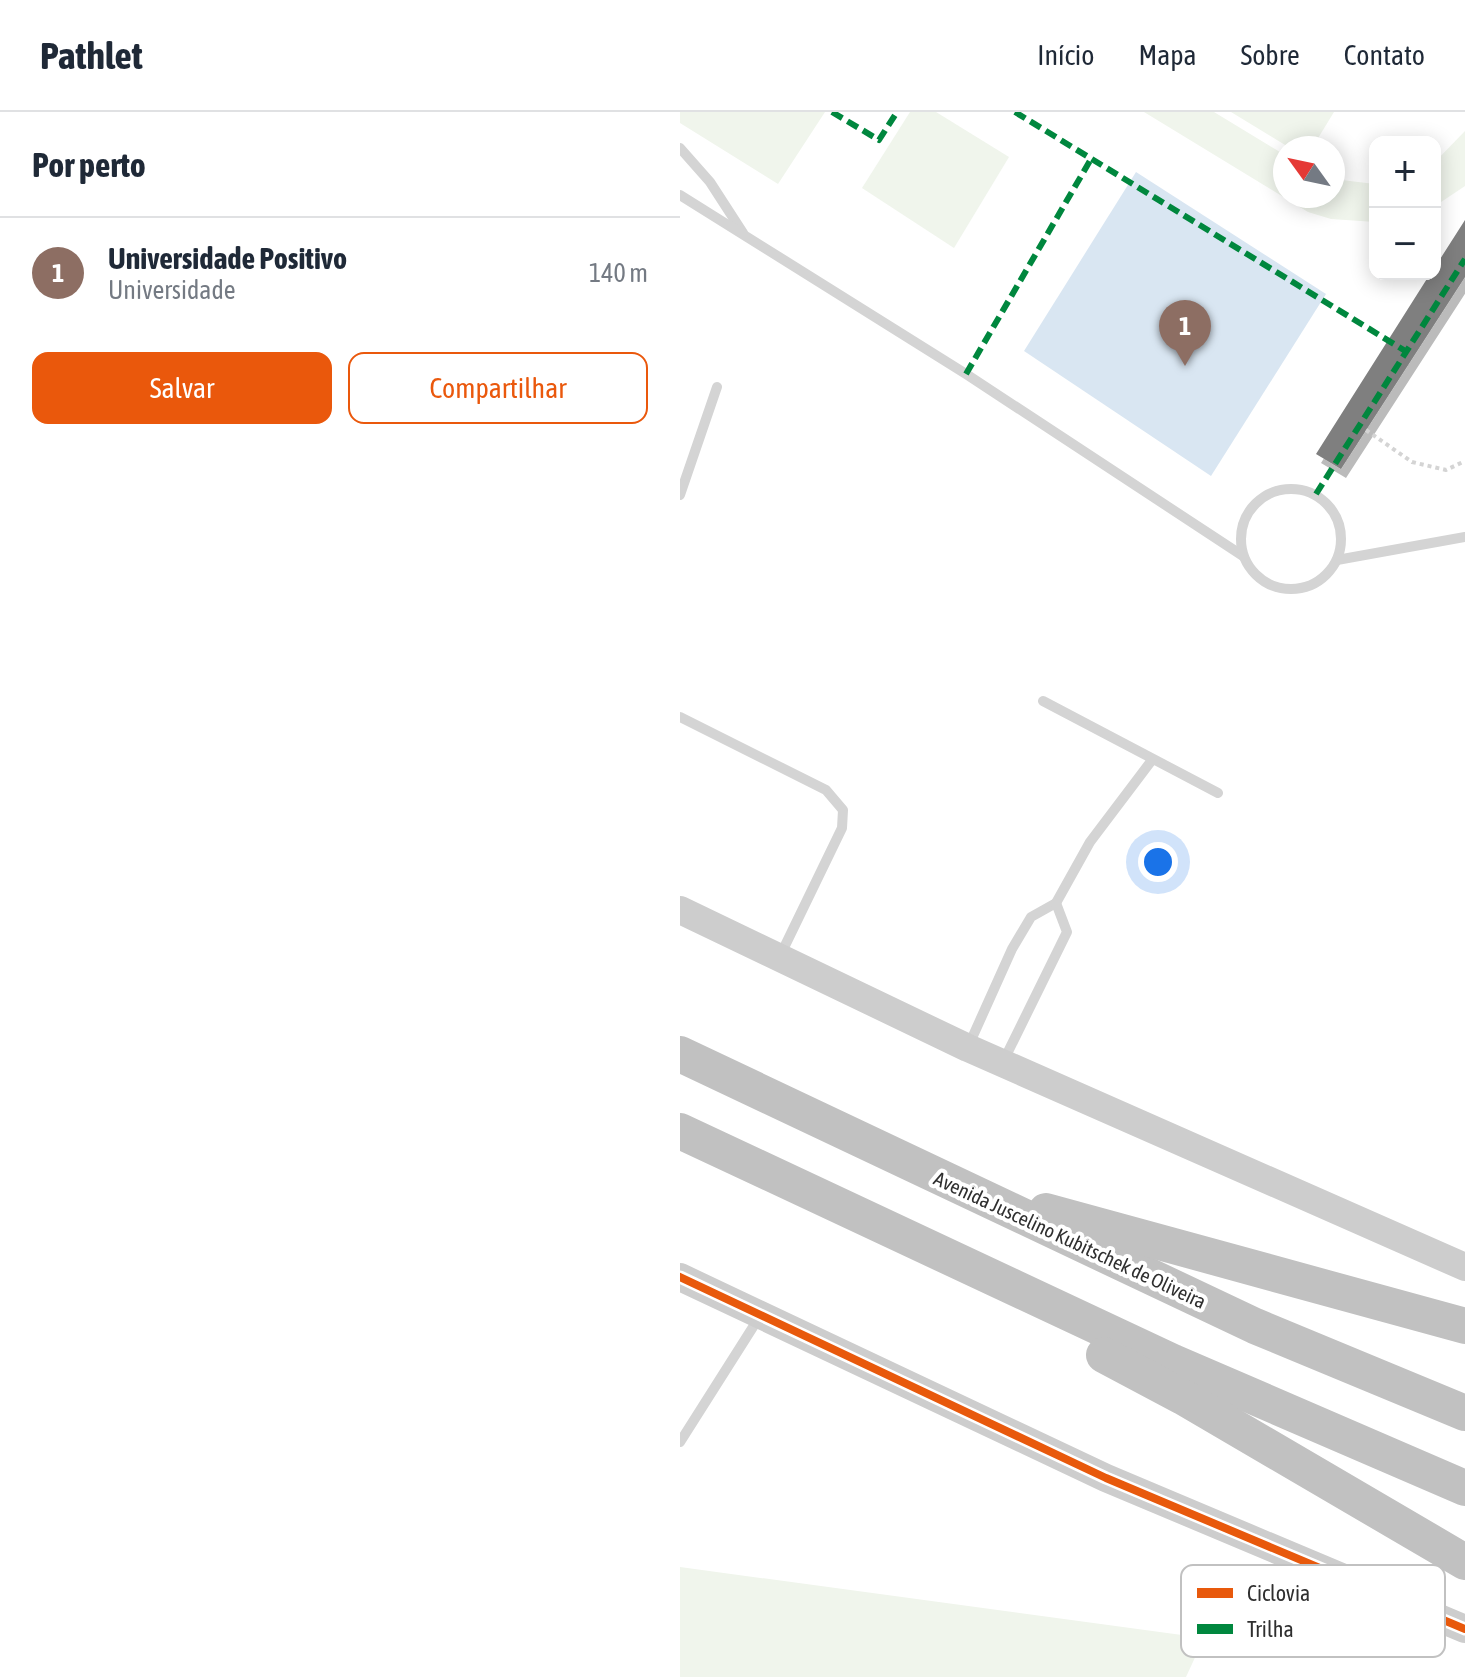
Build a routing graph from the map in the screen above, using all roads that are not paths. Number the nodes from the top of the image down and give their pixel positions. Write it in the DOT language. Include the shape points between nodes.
graph roads {
  1 [pos="680,148"];
  2 [pos="680,195"];
  3 [pos="745,235"];
  4 [pos="717,387"];
  5 [pos="680,495"];
  6 [pos="1465,537"];
  7 [pos="1243,556"];
  8 [pos="1337,560"];
  9 [pos="1043,701"];
  10 [pos="680,717"];
  11 [pos="1152,760"];
  12 [pos="1218,793"];
  13 [pos="1056,903"];
  14 [pos="680,910"];
  15 [pos="779,957"];
  16 [pos="968,1048"];
  17 [pos="680,1054"];
  18 [pos="1003,1064"];
  19 [pos="680,1131"];
  20 [pos="721,1151"];
  21 [pos="952,1185"];
  22 [pos="1465,1267"];
  23 [pos="680,1277"];
  24 [pos="760,1316"];
  25 [pos="1465,1326"];
  26 [pos="1465,1413"];
  27 [pos="680,1442"];
  28 [pos="1465,1488"];
  29 [pos="1465,1562"];
  30 [pos="1313,1565"];
  31 [pos="1445,1621"];
  32 [pos="1465,1629"];
  1 -- 3 [label="lane"];
  2 -- 3 [label="lane"];
  3 -- 7 [label="lane"];
  4 -- 5 [label="lane"];
  6 -- 8 [label="lane"];
  7 -- 8 [label="lane" via="1269,585 1289,589 1325,576"];
  7 -- 8 [label="lane" via="1240,532 1249,509 1267,493 1291,487 1316,494 1333,510 1341,534"];
  9 -- 11 [label="lane"];
  10 -- 15 [label="lane" via="826,790 843,810 842,828"];
  11 -- 12 [label="lane"];
  11 -- 13 [label="lane" via="1090,842"];
  13 -- 16 [label="lane" via="1031,917"];
  13 -- 18 [label="lane" via="1067,932"];
  14 -- 15 [label="main road"];
  15 -- 16 [label="main road"];
  16 -- 18 [label="main road"];
  17 -- 21 [label="highway, Avenida Juscelino Kubitschek de Oliveira"];
  18 -- 22 [label="main road"];
  19 -- 20 [label="highway"];
  20 -- 28 [label="highway" via="1173,1362"];
  20 -- 29 [label="highway" via="1183,1397"];
  21 -- 25 [label="highway"];
  21 -- 26 [label="highway, Avenida Juscelino Kubitschek de Oliveira" via="1255,1326"];
  23 -- 24 [label="main road"];
  24 -- 27 [label="lane"];
  24 -- 30 [label="main road" via="1106,1478"];
  31 -- 32 [label="main road"];
}
